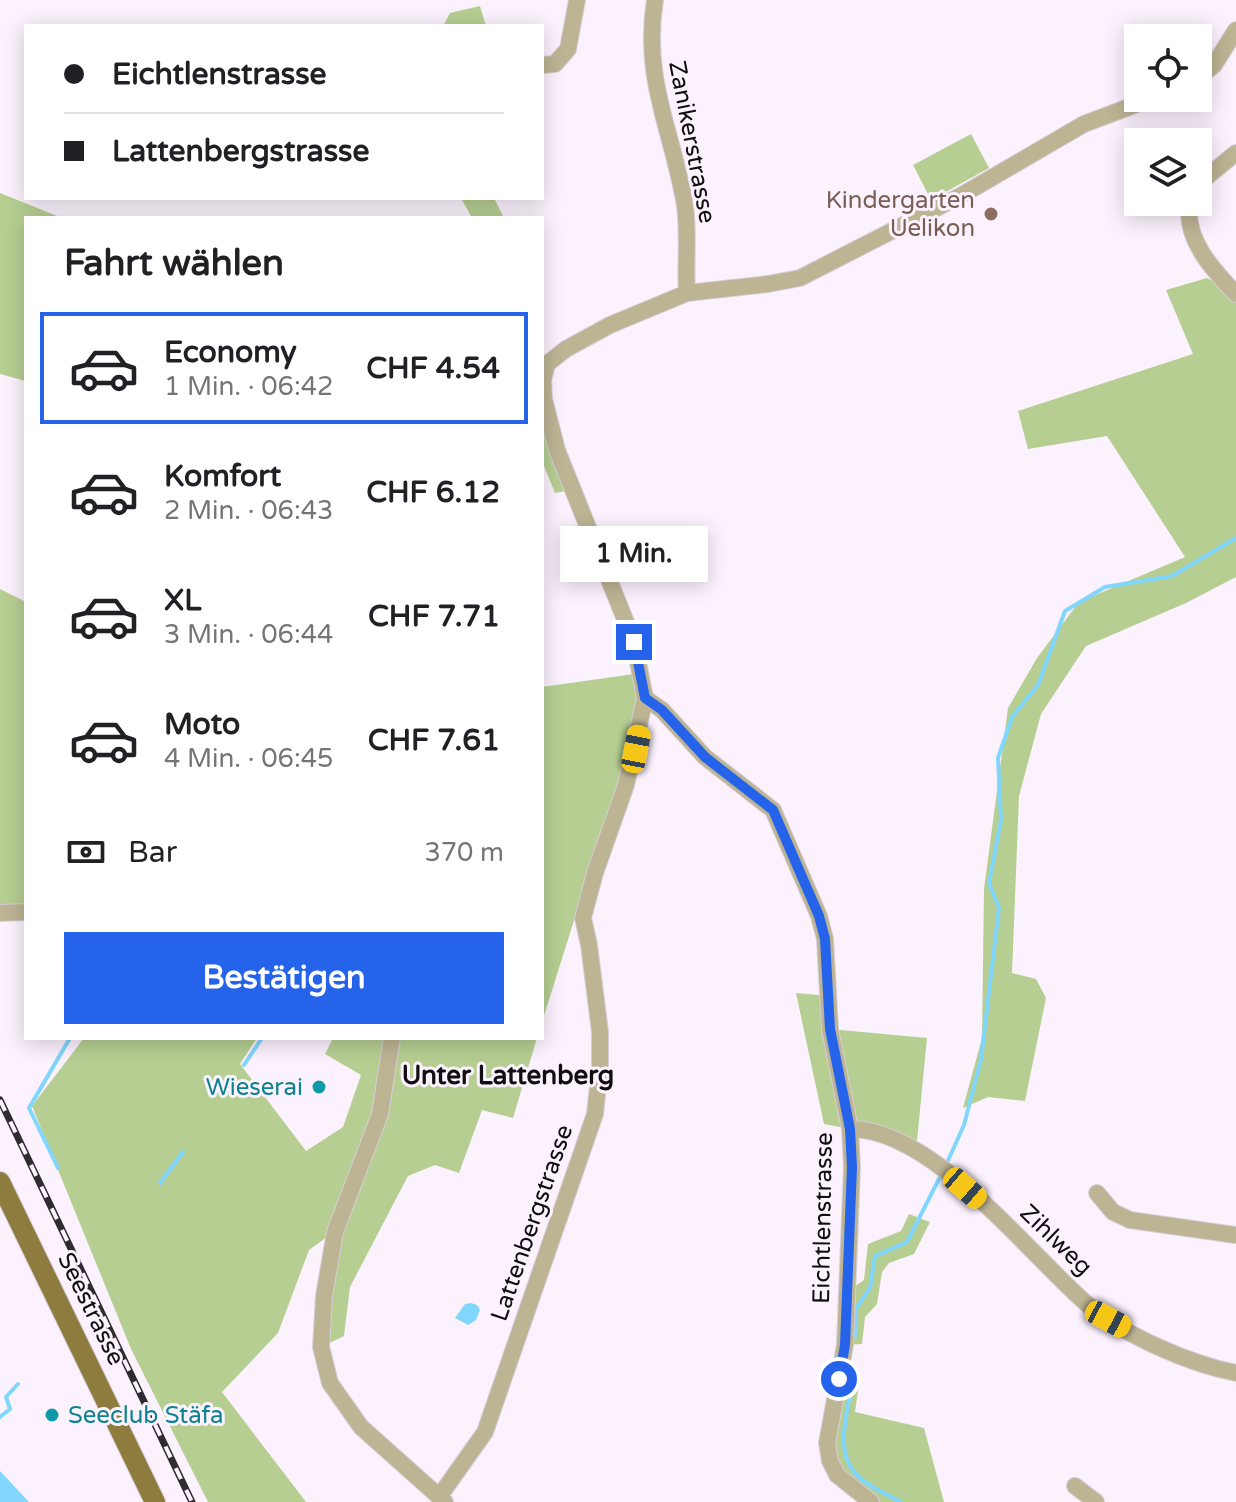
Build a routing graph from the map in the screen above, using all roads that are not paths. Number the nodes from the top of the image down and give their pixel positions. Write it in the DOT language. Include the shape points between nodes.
graph roads {
  1 [pos="577,0"];
  2 [pos="655,0"];
  3 [pos="1236,30"];
  4 [pos="544,65"];
  5 [pos="1212,67"];
  6 [pos="1124,109"];
  7 [pos="1236,153"];
  8 [pos="1212,173"];
  9 [pos="1191,216"];
  10 [pos="687,293"];
  11 [pos="1236,294"];
  12 [pos="544,376"];
  13 [pos="544,399"];
  14 [pos="645,698"];
  15 [pos="24,912"];
  16 [pos="0,913"];
  17 [pos="392,1040"];
  18 [pos="850,1129"];
  19 [pos="0,1182"];
  20 [pos="1097,1193"];
  21 [pos="1236,1235"];
  22 [pos="1236,1373"];
  23 [pos="1075,1486"];
  24 [pos="442,1499"];
  25 [pos="155,1502"];
  26 [pos="871,1502"];
  27 [pos="1096,1502"];
  1 -- 4 [label="street" via="568,49 555,64"];
  2 -- 10 [label="street, Zanikerstrasse" via="650,48 685,205"];
  3 -- 5 [label="street"];
  6 -- 10 [label="street" via="1084,124 962,195 800,278"];
  7 -- 8 [label="street"];
  9 -- 11 [label="street" via="1211,268"];
  10 -- 12 [label="street, Lattenbergstrasse" via="566,349 547,364"];
  13 -- 14 [label="street, Lattenbergstrasse" via="557,450 634,642"];
  14 -- 18 [label="street, Eichtlenstrasse" via="705,757 773,810 825,939 830,1029"];
  14 -- 24 [label="street, Lattenbergstrasse" via="626,785 583,918 600,1032 595,1114 485,1432"];
  15 -- 16 [label="street"];
  17 -- 24 [label="street, Lattenbergstrasse" via="380,1114 335,1232 321,1347 330,1383 361,1427"];
  18 -- 22 [label="street, Zihlweg" via="869,1131 930,1158 1108,1319 1179,1356"];
  18 -- 26 [label="street, Eichtlenstrasse" via="845,1345 827,1443 837,1475"];
  19 -- 25 [label="main road, Seestrasse"];
  20 -- 21 [label="street" via="1113,1212 1130,1220"];
  23 -- 27 [label="street"];
}
